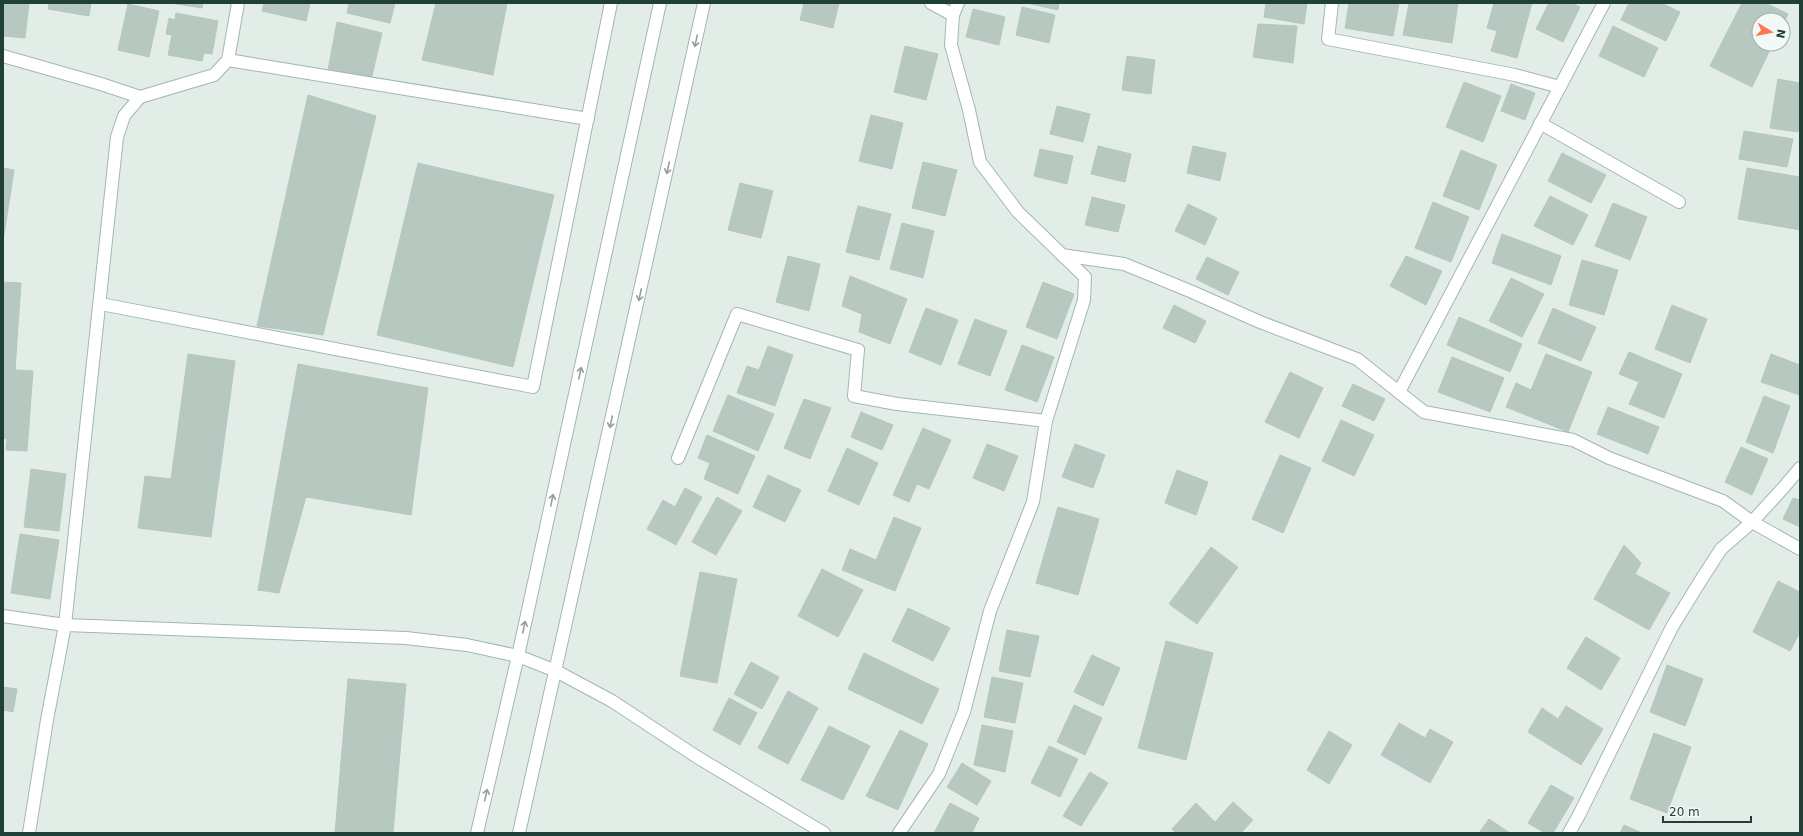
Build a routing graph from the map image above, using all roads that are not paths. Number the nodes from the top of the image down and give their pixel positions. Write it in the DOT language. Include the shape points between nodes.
graph roads {
  1 [pos="238,3"];
  2 [pos="611,3"];
  3 [pos="660,3"];
  4 [pos="704,3"];
  5 [pos="931,3"];
  6 [pos="958,3"];
  7 [pos="1332,3"];
  8 [pos="1604,3"];
  9 [pos="953,15"];
  10 [pos="3,56"];
  11 [pos="228,60"];
  12 [pos="1560,87"];
  13 [pos="140,98"];
  14 [pos="588,119"];
  15 [pos="1540,123"];
  16 [pos="1678,202"];
  17 [pos="1062,255"];
  18 [pos="101,304"];
  19 [pos="1399,392"];
  20 [pos="1046,421"];
  21 [pos="678,458"];
  22 [pos="1800,468"];
  23 [pos="1752,522"];
  24 [pos="1800,549"];
  25 [pos="3,616"];
  26 [pos="66,625"];
  27 [pos="518,656"];
  28 [pos="556,671"];
  29 [pos="29,833"];
  30 [pos="477,833"];
  31 [pos="519,833"];
  32 [pos="824,833"];
  33 [pos="899,833"];
  34 [pos="1569,833"];
  1 -- 11 [label="street"];
  2 -- 14 [label="street"];
  27 -- 3 [label="street, one-way"];
  4 -- 28 [label="street, one-way"];
  5 -- 9 [label="street"];
  6 -- 9 [label="street"];
  7 -- 12 [label="street" via="1328,39 1514,75"];
  8 -- 12 [label="street"];
  9 -- 17 [label="street" via="951,45 980,162 1018,212"];
  10 -- 13 [label="street"];
  11 -- 13 [label="street" via="214,75"];
  11 -- 14 [label="street"];
  12 -- 15 [label="street"];
  13 -- 18 [label="street" via="124,116 117,137"];
  14 -- 18 [label="street" via="534,387"];
  15 -- 16 [label="street"];
  15 -- 19 [label="street"];
  17 -- 19 [label="street" via="1124,264 1260,322 1357,359"];
  17 -- 20 [label="street" via="1085,277 1084,300"];
  18 -- 26 [label="street"];
  19 -- 23 [label="street" via="1424,412 1573,440 1609,458 1722,501"];
  20 -- 21 [label="street" via="897,404 854,396 858,350 737,314"];
  20 -- 33 [label="street" via="1033,502 990,611 964,712 939,774"];
  22 -- 23 [label="street"];
  23 -- 24 [label="street"];
  23 -- 34 [label="street" via="1721,549 1672,627"];
  25 -- 26 [label="street"];
  26 -- 27 [label="street" via="406,638 467,645"];
  26 -- 29 [label="street" via="47,720"];
  27 -- 28 [label="street"];
  30 -- 27 [label="street, one-way"];
  28 -- 31 [label="street"];
  28 -- 32 [label="street" via="612,701 697,757"];
}
